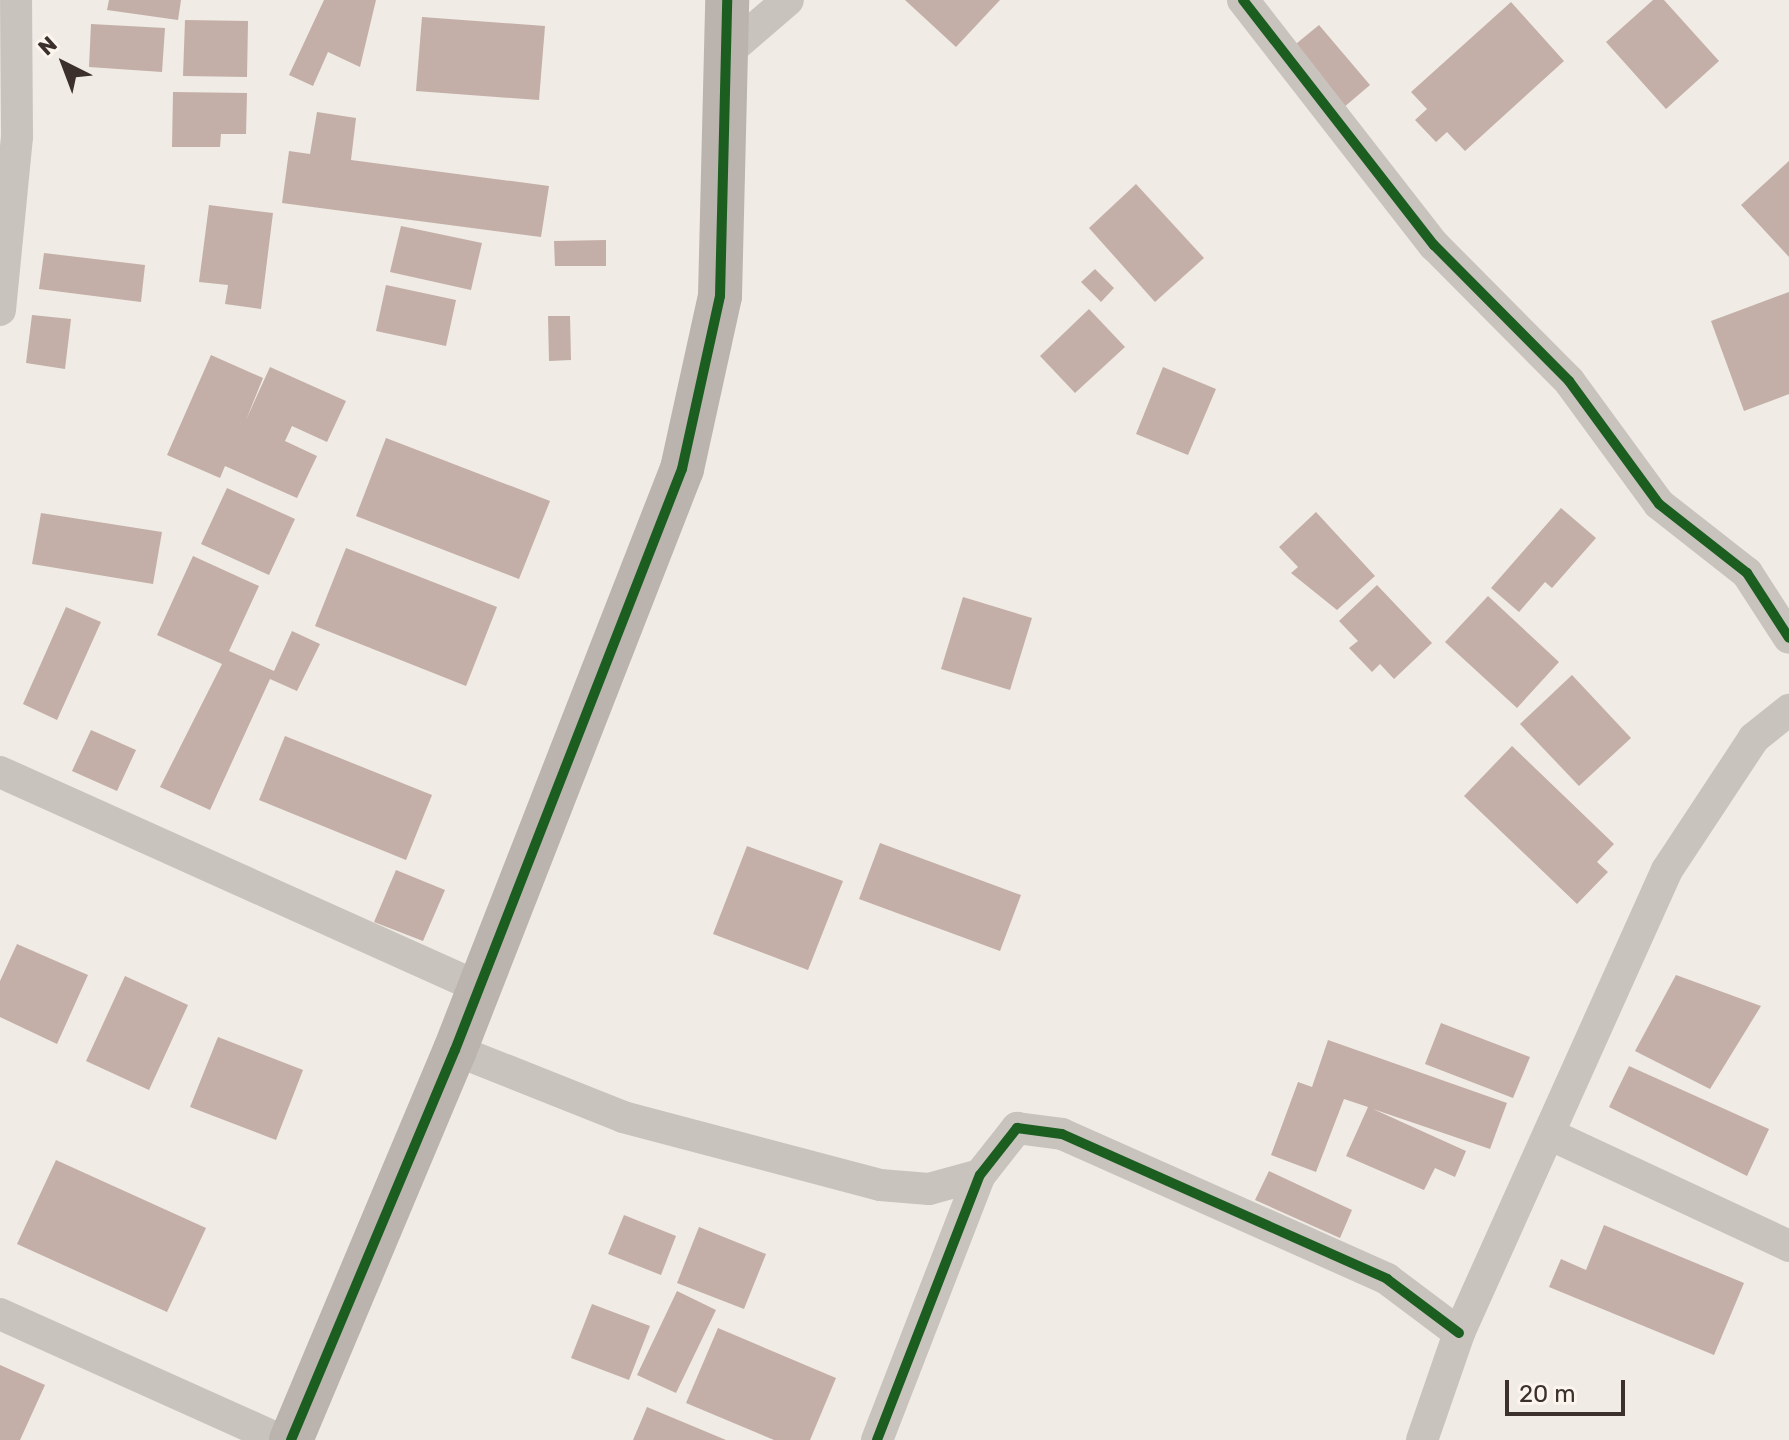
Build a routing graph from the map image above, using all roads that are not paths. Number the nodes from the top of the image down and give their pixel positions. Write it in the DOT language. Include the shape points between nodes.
graph roads {
  1 [pos="16,0"];
  2 [pos="727,0"];
  3 [pos="788,0"];
  4 [pos="1243,0"];
  5 [pos="731,49"];
  6 [pos="0,310"];
  7 [pos="1789,638"];
  8 [pos="1789,710"];
  9 [pos="0,772"];
  10 [pos="478,987"];
  11 [pos="455,1050"];
  12 [pos="1549,1134"];
  13 [pos="980,1175"];
  14 [pos="1789,1246"];
  15 [pos="1484,1290"];
  16 [pos="1425,1300"];
  17 [pos="0,1314"];
  18 [pos="1459,1333"];
  19 [pos="281,1440"];
  20 [pos="291,1440"];
  21 [pos="877,1440"];
  22 [pos="1422,1440"];
  1 -- 6 [label="street" via="17,137"];
  2 -- 5 [label="street"];
  3 -- 5 [label="street"];
  4 -- 7 [label="street" via="1434,245 1569,381 1659,504 1747,573"];
  5 -- 10 [label="street" via="720,296 703,396 657,541"];
  8 -- 12 [label="street" via="1754,738 1667,870"];
  9 -- 10 [label="street"];
  10 -- 11 [label="street"];
  11 -- 13 [label="street" via="623,1117 880,1185 929,1189"];
  11 -- 20 [label="street"];
  12 -- 14 [label="street"];
  12 -- 15 [label="street"];
  13 -- 16 [label="street" via="1017,1128 1062,1134"];
  13 -- 21 [label="street"];
  15 -- 16 [label="street"];
  15 -- 18 [label="street"];
  16 -- 18 [label="street"];
  17 -- 19 [label="street"];
  18 -- 22 [label="street"];
}
